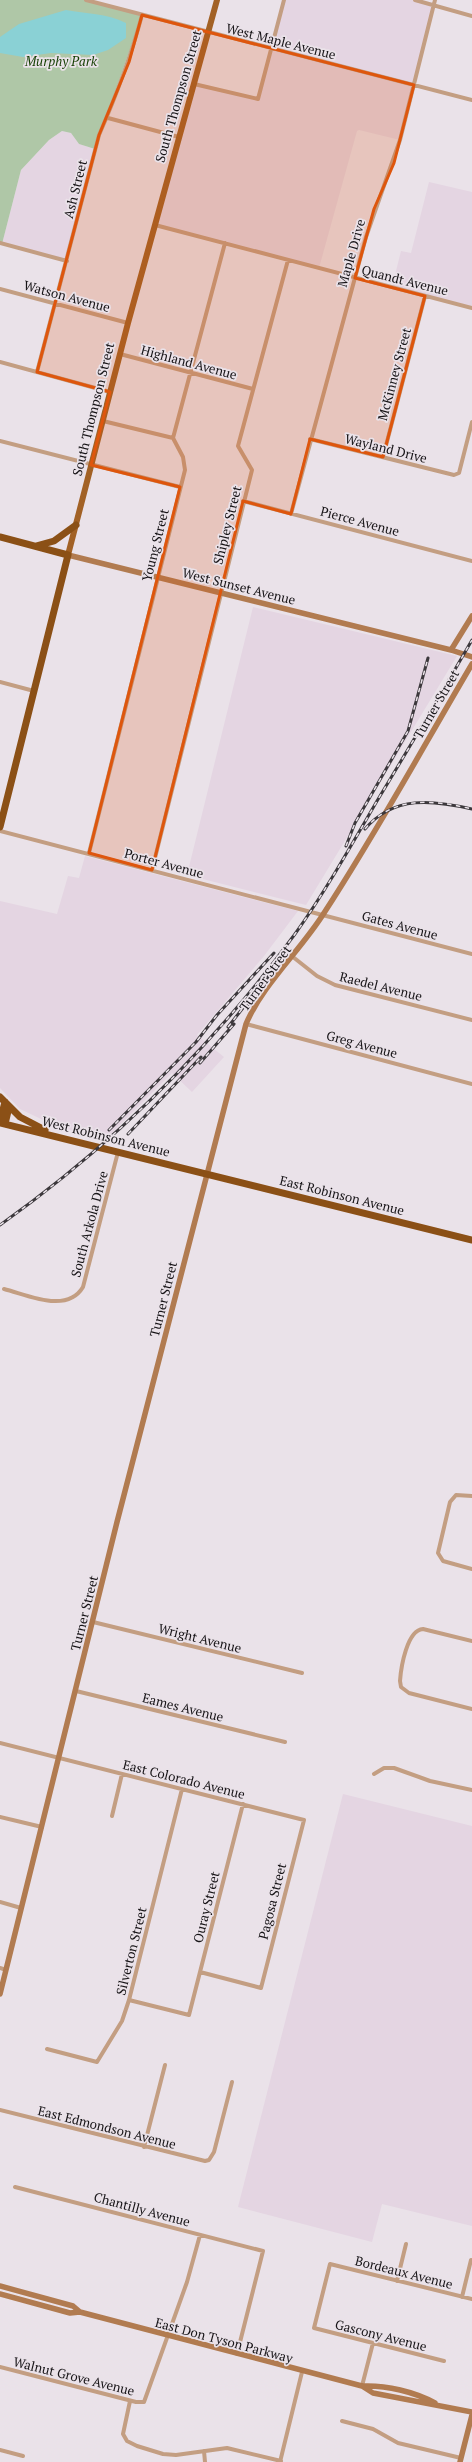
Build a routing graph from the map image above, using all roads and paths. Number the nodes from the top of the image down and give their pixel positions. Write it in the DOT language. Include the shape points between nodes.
graph roads {
  1 [pos="86,0"];
  2 [pos="217,0"];
  3 [pos="284,0"];
  4 [pos="415,0"];
  5 [pos="435,0"];
  6 [pos="434,5"];
  7 [pos="142,15"];
  8 [pos="472,16"];
  9 [pos="208,33"];
  10 [pos="271,49"];
  11 [pos="194,84"];
  12 [pos="414,85"];
  13 [pos="472,100"];
  14 [pos="108,118"];
  15 [pos="179,137"];
  16 [pos="154,225"];
  17 [pos="0,243"];
  18 [pos="225,243"];
  19 [pos="288,260"];
  20 [pos="67,261"];
  21 [pos="355,278"];
  22 [pos="0,289"];
  23 [pos="425,296"];
  24 [pos="56,304"];
  25 [pos="472,308"];
  26 [pos="128,323"];
  27 [pos="120,354"];
  28 [pos="0,362"];
  29 [pos="37,372"];
  30 [pos="190,373"];
  31 [pos="253,389"];
  32 [pos="110,392"];
  33 [pos="103,421"];
  34 [pos="472,422"];
  35 [pos="173,438"];
  36 [pos="310,439"];
  37 [pos="0,441"];
  38 [pos="383,457"];
  39 [pos="91,465"];
  40 [pos="180,488"];
  41 [pos="244,501"];
  42 [pos="291,514"];
  43 [pos="76,525"];
  44 [pos="0,537"];
  45 [pos="34,546"];
  46 [pos="68,555"];
  47 [pos="472,561"];
  48 [pos="157,577"];
  49 [pos="220,594"];
  50 [pos="472,616"];
  51 [pos="452,650"];
  52 [pos="472,658"];
  53 [pos="472,664"];
  54 [pos="0,682"];
  55 [pos="34,691"];
  56 [pos="0,827"];
  57 [pos="0,831"];
  58 [pos="89,854"];
  59 [pos="152,870"];
  60 [pos="323,915"];
  61 [pos="472,954"];
  62 [pos="293,957"];
  63 [pos="472,1020"];
  64 [pos="246,1024"];
  65 [pos="472,1084"];
  66 [pos="5,1102"];
  67 [pos="2,1123"];
  68 [pos="59,1137"];
  69 [pos="119,1152"];
  70 [pos="207,1173"];
  71 [pos="472,1240"];
  72 [pos="4,1289"];
  73 [pos="472,1496"];
  74 [pos="472,1569"];
  75 [pos="93,1622"];
  76 [pos="472,1641"];
  77 [pos="302,1673"];
  78 [pos="76,1690"];
  79 [pos="472,1709"];
  80 [pos="285,1742"];
  81 [pos="0,1743"];
  82 [pos="60,1758"];
  83 [pos="122,1774"];
  84 [pos="374,1774"];
  85 [pos="182,1789"];
  86 [pos="472,1790"];
  87 [pos="243,1804"];
  88 [pos="112,1816"];
  89 [pos="0,1817"];
  90 [pos="304,1820"];
  91 [pos="42,1828"];
  92 [pos="0,1902"];
  93 [pos="21,1908"];
  94 [pos="3,1969"];
  95 [pos="200,1972"];
  96 [pos="0,1994"];
  97 [pos="129,2000"];
  98 [pos="47,2049"];
  99 [pos="165,2065"];
  100 [pos="232,2082"];
  101 [pos="0,2110"];
  102 [pos="144,2147"];
  103 [pos="15,2187"];
  104 [pos="200,2235"];
  105 [pos="406,2244"];
  106 [pos="471,2260"];
  107 [pos="397,2281"];
  108 [pos="0,2286"];
  109 [pos="0,2294"];
  110 [pos="462,2297"];
  111 [pos="472,2299"];
  112 [pos="80,2312"];
  113 [pos="314,2328"];
  114 [pos="167,2336"];
  115 [pos="373,2344"];
  116 [pos="237,2354"];
  117 [pos="444,2362"];
  118 [pos="0,2367"];
  119 [pos="302,2372"];
  120 [pos="362,2386"];
  121 [pos="130,2401"];
  122 [pos="472,2414"];
  123 [pos="342,2421"];
  124 [pos="0,2450"];
  125 [pos="204,2451"];
  126 [pos="23,2456"];
  127 [pos="460,2460"];
  128 [pos="205,2462"];
  129 [pos="280,2462"];
  1 -- 7 [label="street, West Maple Avenue"];
  2 -- 9 [label="main road, South Thompson Street"];
  3 -- 10 [label="street"];
  4 -- 6 [label="street"];
  5 -- 6 [label="street, Maple Drive"];
  6 -- 8 [label="street"];
  6 -- 12 [label="street, Maple Drive"];
  7 -- 9 [label="street, West Maple Avenue"];
  7 -- 14 [label="street, Ash Street" via="129,62 119,80"];
  9 -- 10 [label="street, West Maple Avenue"];
  9 -- 11 [label="main road, South Thompson Street"];
  10 -- 11 [label="street" via="258,99"];
  10 -- 12 [label="street, West Maple Avenue"];
  11 -- 15 [label="main road, South Thompson Street"];
  12 -- 13 [label="street, West Maple Avenue"];
  12 -- 21 [label="street, Maple Drive" via="394,163 374,209"];
  14 -- 15 [label="street"];
  14 -- 20 [label="street, Ash Street" via="99,135"];
  15 -- 16 [label="main road, South Thompson Street"];
  16 -- 18 [label="street"];
  16 -- 26 [label="main road, South Thompson Street"];
  17 -- 20 [label="street"];
  18 -- 19 [label="street, Quandt Avenue"];
  18 -- 30 [label="street"];
  19 -- 21 [label="street, Quandt Avenue"];
  19 -- 31 [label="street, Shipley Street"];
  20 -- 24 [label="street, Ash Street"];
  21 -- 23 [label="street, Quandt Avenue"];
  21 -- 36 [label="street, Maple Drive"];
  22 -- 24 [label="street, Watson Avenue"];
  23 -- 25 [label="street, Quandt Avenue"];
  23 -- 38 [label="street, McKinney Street"];
  24 -- 26 [label="street, Watson Avenue"];
  24 -- 29 [label="street, Ash Street"];
  26 -- 27 [label="main road, South Thompson Street"];
  27 -- 30 [label="street, Highland Avenue"];
  27 -- 32 [label="main road, South Thompson Street"];
  28 -- 29 [label="street"];
  29 -- 32 [label="street"];
  30 -- 31 [label="street, Highland Avenue"];
  30 -- 35 [label="street"];
  31 -- 41 [label="street, Shipley Street" via="238,446 252,470"];
  32 -- 33 [label="main road, South Thompson Street"];
  33 -- 35 [label="street"];
  33 -- 39 [label="main road, South Thompson Street"];
  34 -- 38 [label="street, Wayland Drive" via="457,475"];
  35 -- 40 [label="street, Young Street" via="184,463"];
  36 -- 38 [label="street, Wayland Drive"];
  36 -- 42 [label="street, Maple Drive"];
  37 -- 39 [label="street"];
  39 -- 40 [label="street"];
  39 -- 43 [label="main road, South Thompson Street"];
  40 -- 48 [label="street, Young Street"];
  41 -- 42 [label="street, Pierce Avenue"];
  41 -- 49 [label="street, Shipley Street"];
  42 -- 47 [label="street, Pierce Avenue"];
  43 -- 45 [label="highway" via="54,541"];
  43 -- 46 [label="main road, South Thompson Street"];
  44 -- 45 [label="highway, West Sunset Avenue"];
  45 -- 46 [label="highway, West Sunset Avenue"];
  46 -- 48 [label="street, West Sunset Avenue"];
  46 -- 55 [label="highway, South Thompson Street"];
  48 -- 49 [label="street, West Sunset Avenue"];
  48 -- 58 [label="street, Young Street"];
  49 -- 51 [label="street, West Sunset Avenue"];
  49 -- 59 [label="street, Shipley Street"];
  50 -- 51 [label="street"];
  51 -- 52 [label="street, West Sunset Avenue"];
  53 -- 60 [label="street, Turner Street"];
  54 -- 55 [label="street"];
  55 -- 56 [label="highway, South Thompson Street"];
  57 -- 58 [label="street, Porter Avenue"];
  58 -- 59 [label="street, Porter Avenue"];
  59 -- 60 [label="street, Porter Avenue"];
  60 -- 61 [label="street, Gates Avenue"];
  60 -- 62 [label="street, Turner Street"];
  62 -- 63 [label="street, Raedel Avenue" via="317,976 335,985"];
  62 -- 64 [label="street, Turner Street" via="255,1005"];
  64 -- 65 [label="street, Greg Avenue"];
  64 -- 70 [label="street, Turner Street"];
  66 -- 67 [label="highway"];
  66 -- 68 [label="highway" via="20,1117"];
  67 -- 68 [label="highway, West Robinson Avenue"];
  68 -- 69 [label="highway, West Robinson Avenue"];
  69 -- 70 [label="highway, West Robinson Avenue"];
  69 -- 72 [label="street, South Arkola Drive" via="83,1287 78,1296 60,1302"];
  70 -- 71 [label="highway, East Robinson Avenue"];
  70 -- 75 [label="street, Turner Street"];
  73 -- 74 [label="street" via="456,1495 450,1502 438,1553 443,1561"];
  75 -- 77 [label="street, Wright Avenue"];
  75 -- 78 [label="street, Turner Street"];
  76 -- 79 [label="street" via="423,1629 415,1631 410,1638 401,1675 401,1687 409,1693"];
  78 -- 80 [label="street, Eames Avenue"];
  78 -- 82 [label="street, Turner Street"];
  81 -- 82 [label="street, East Colorado Avenue"];
  82 -- 83 [label="street, East Colorado Avenue"];
  82 -- 91 [label="street, Turner Street"];
  83 -- 85 [label="street, East Colorado Avenue"];
  83 -- 88 [label="street"];
  84 -- 86 [label="street" via="384,1768 394,1768 430,1781"];
  85 -- 87 [label="street, East Colorado Avenue"];
  85 -- 97 [label="street, Silverton Street"];
  87 -- 90 [label="street, East Colorado Avenue"];
  87 -- 95 [label="street, Ouray Street"];
  89 -- 91 [label="street"];
  90 -- 95 [label="street, Pagosa Street" via="261,1988"];
  91 -- 93 [label="street, Turner Street"];
  92 -- 93 [label="street"];
  93 -- 94 [label="street, Turner Street"];
  94 -- 96 [label="street, Turner Street"];
  95 -- 97 [label="street, Ouray Street" via="189,2016"];
  97 -- 98 [label="street, Silverton Street" via="122,2021 97,2062"];
  99 -- 102 [label="street"];
  100 -- 102 [label="street, East Edmondson Avenue" via="214,2152 209,2160 200,2161"];
  101 -- 102 [label="street, East Edmondson Avenue"];
  103 -- 104 [label="street, Chantilly Avenue"];
  104 -- 114 [label="street" via="187,2282"];
  104 -- 116 [label="street, Chantilly Avenue" via="263,2251"];
  105 -- 107 [label="street"];
  106 -- 110 [label="street"];
  107 -- 110 [label="street, Bordeaux Avenue"];
  107 -- 113 [label="street, Bordeaux Avenue" via="330,2264"];
  108 -- 112 [label="street, East Don Tyson Parkway" via="73,2306"];
  109 -- 112 [label="street, East Don Tyson Parkway" via="70,2313"];
  110 -- 111 [label="street, Bordeaux Avenue"];
  112 -- 114 [label="street, East Don Tyson Parkway"];
  113 -- 115 [label="street, Gascony Avenue"];
  114 -- 116 [label="street, East Don Tyson Parkway"];
  114 -- 121 [label="street, Walnut Grove Avenue" via="144,2402"];
  115 -- 117 [label="street, Gascony Avenue"];
  115 -- 120 [label="street"];
  116 -- 119 [label="street, East Don Tyson Parkway"];
  118 -- 121 [label="street, Walnut Grove Avenue"];
  119 -- 120 [label="street, East Don Tyson Parkway"];
  119 -- 129 [label="street"];
  120 -- 122 [label="street, East Don Tyson Parkway" via="380,2394 422,2404 436,2404"];
  121 -- 125 [label="street" via="123,2434 127,2441 163,2454"];
  122 -- 127 [label="street"];
  123 -- 127 [label="street" via="373,2429 398,2443"];
  124 -- 126 [label="street"];
  125 -- 128 [label="street"];
  125 -- 129 [label="street" via="227,2448"];
}
